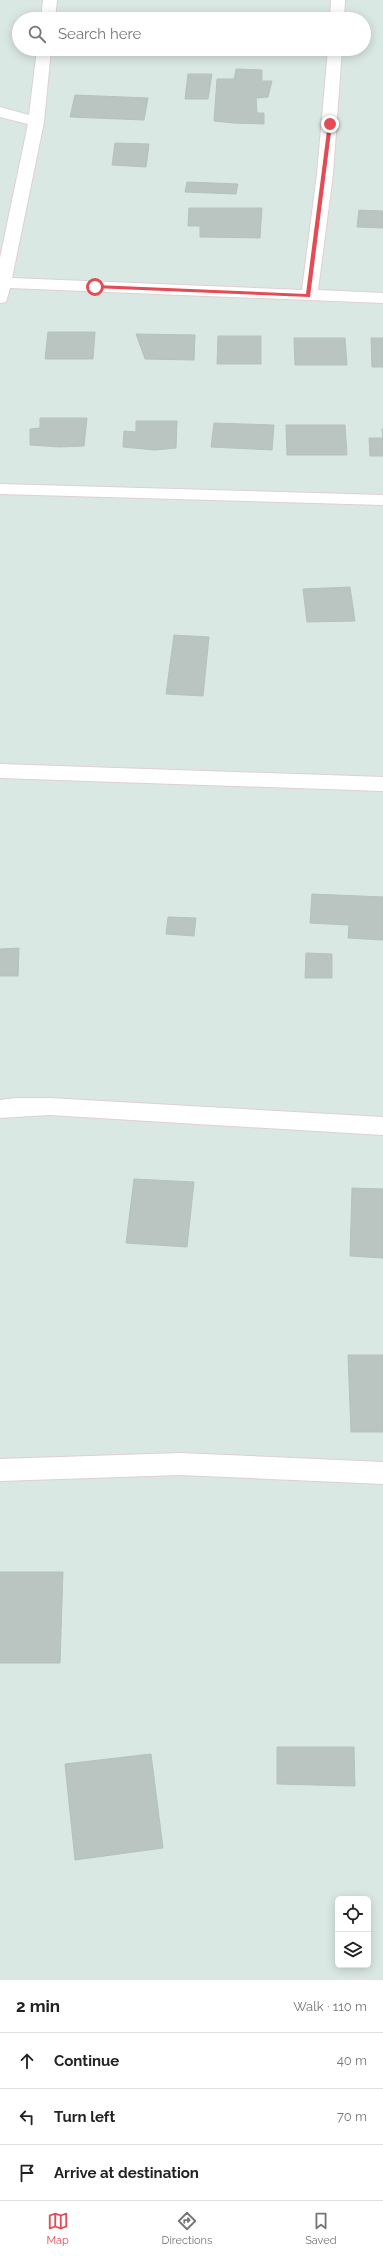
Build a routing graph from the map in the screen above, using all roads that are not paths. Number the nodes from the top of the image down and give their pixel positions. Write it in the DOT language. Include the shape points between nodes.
graph roads {
  1 [pos="50,0"];
  2 [pos="338,0"];
  3 [pos="49,12"];
  4 [pos="337,12"];
  5 [pos="43,56"];
  6 [pos="334,56"];
  7 [pos="0,112"];
  8 [pos="36,122"];
  9 [pos="2,291"];
  10 [pos="309,296"];
  11 [pos="383,298"];
  12 [pos="0,489"];
  13 [pos="383,500"];
  14 [pos="0,771"];
  15 [pos="383,784"];
  16 [pos="0,1109"];
  17 [pos="383,1126"];
  18 [pos="0,1470"];
  19 [pos="383,1473"];
  1 -- 3 [label="street"];
  2 -- 4 [label="street"];
  5 -- 8 [label="street"];
  6 -- 10 [label="street" via="325,174"];
  7 -- 8 [label="street"];
  8 -- 9 [label="street"];
  9 -- 10 [label="street"];
  10 -- 11 [label="street"];
  12 -- 13 [label="street"];
  14 -- 15 [label="street"];
  16 -- 17 [label="street" via="31,1106 322,1120"];
  18 -- 19 [label="street" via="180,1464"];
}
